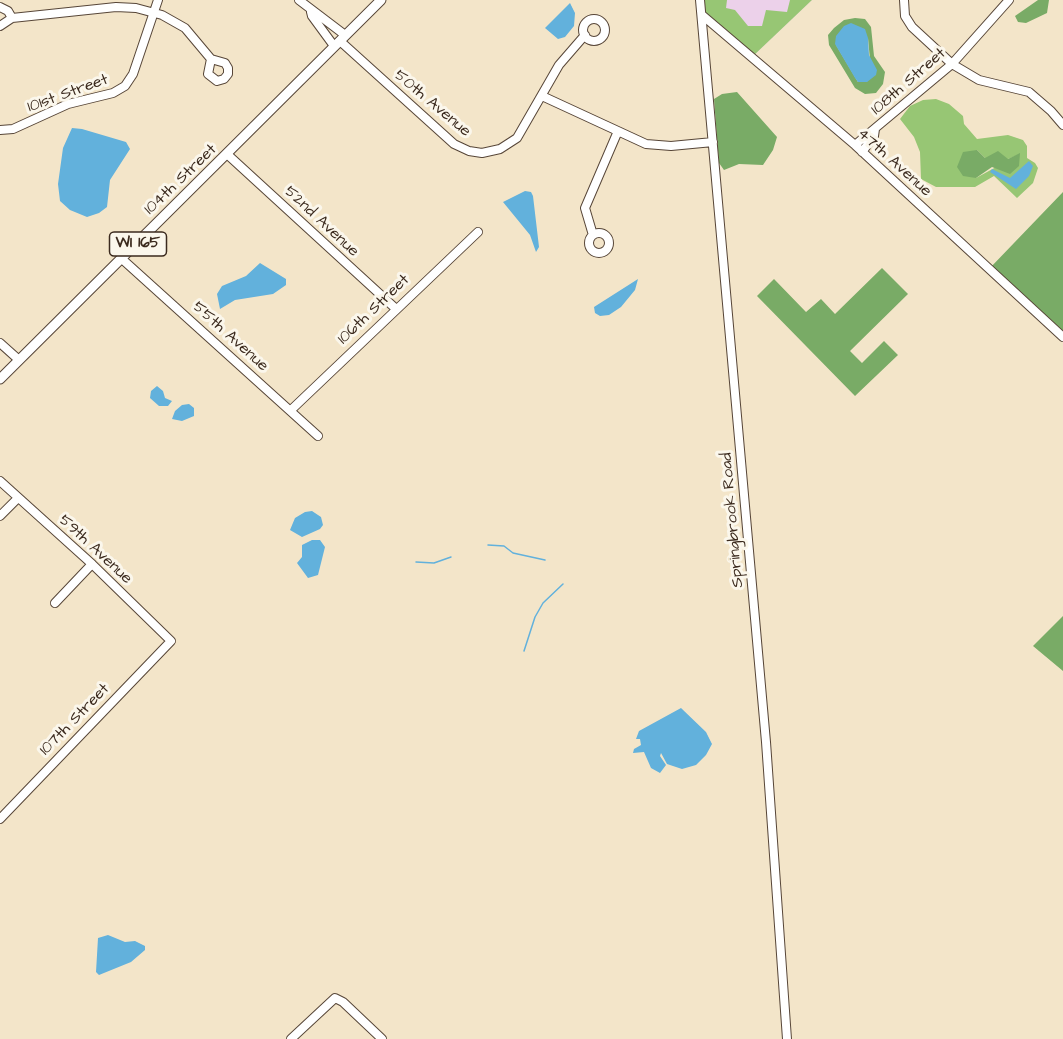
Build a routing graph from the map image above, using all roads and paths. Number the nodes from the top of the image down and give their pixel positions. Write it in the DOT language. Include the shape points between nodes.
graph roads {
  1 [pos="158,0"];
  2 [pos="299,0"];
  3 [pos="381,0"];
  4 [pos="700,0"];
  5 [pos="904,0"];
  6 [pos="1009,0"];
  7 [pos="0,7"];
  8 [pos="154,12"];
  9 [pos="311,12"];
  10 [pos="702,15"];
  11 [pos="12,18"];
  12 [pos="0,26"];
  13 [pos="585,35"];
  14 [pos="340,41"];
  15 [pos="212,59"];
  16 [pos="952,64"];
  17 [pos="542,96"];
  18 [pos="1062,125"];
  19 [pos="875,129"];
  20 [pos="0,130"];
  21 [pos="618,131"];
  22 [pos="713,142"];
  23 [pos="855,145"];
  24 [pos="862,152"];
  25 [pos="228,155"];
  26 [pos="478,232"];
  27 [pos="592,235"];
  28 [pos="122,259"];
  29 [pos="395,308"];
  30 [pos="1063,337"];
  31 [pos="0,343"];
  32 [pos="19,360"];
  33 [pos="0,379"];
  34 [pos="291,410"];
  35 [pos="318,436"];
  36 [pos="0,481"];
  37 [pos="18,498"];
  38 [pos="0,516"];
  39 [pos="92,564"];
  40 [pos="55,603"];
  41 [pos="171,641"];
  42 [pos="0,819"];
  43 [pos="291,1039"];
  44 [pos="382,1039"];
  45 [pos="787,1039"];
  1 -- 8 [label="street, 101st Street"];
  2 -- 9 [label="street"];
  3 -- 14 [label="main road, 104th Street / WI 165"];
  4 -- 10 [label="street, Springbrook Road"];
  5 -- 16 [label="street" via="905,16 912,27"];
  6 -- 16 [label="street, 108th Street"];
  7 -- 11 [label="street" via="8,10"];
  8 -- 11 [label="street" via="116,7"];
  8 -- 15 [label="street" via="185,28"];
  8 -- 20 [label="street, 101st Street" via="133,74 125,86 114,93 68,104 13,129"];
  9 -- 14 [label="street"];
  9 -- 14 [label="street"];
  10 -- 22 [label="street, Springbrook Road"];
  10 -- 23 [label="street, 47th Avenue"];
  11 -- 12 [label="street"];
  13 -- 17 [label="street" via="566,53"];
  14 -- 17 [label="street, 50th Avenue" via="460,147 476,152 494,152 517,138"];
  14 -- 25 [label="main road, 104th Street / WI 165"];
  16 -- 18 [label="street" via="979,80 1029,92"];
  16 -- 19 [label="street, 108th Street"];
  17 -- 21 [label="street"];
  19 -- 23 [label="street, 108th Street"];
  19 -- 24 [label="street, 108th Street"];
  21 -- 22 [label="street" via="646,144"];
  21 -- 27 [label="street" via="585,208"];
  22 -- 45 [label="street, Springbrook Road" via="766,742"];
  23 -- 24 [label="street, 47th Avenue"];
  24 -- 30 [label="street, 47th Avenue"];
  25 -- 28 [label="main road, 104th Street / WI 165"];
  25 -- 29 [label="street, 52nd Avenue"];
  26 -- 29 [label="street, 106th Street"];
  28 -- 32 [label="main road, 104th Street / WI 165"];
  28 -- 34 [label="street, 55th Avenue"];
  29 -- 34 [label="street, 106th Street"];
  31 -- 32 [label="street"];
  32 -- 33 [label="main road, 104th Street / WI 165"];
  34 -- 35 [label="street, 55th Avenue"];
  36 -- 37 [label="street, 59th Avenue"];
  37 -- 38 [label="street"];
  37 -- 39 [label="street, 59th Avenue"];
  39 -- 40 [label="street"];
  39 -- 41 [label="street, 59th Avenue"];
  41 -- 42 [label="street, 107th Street"];
  43 -- 44 [label="street" via="335,998"];
}
